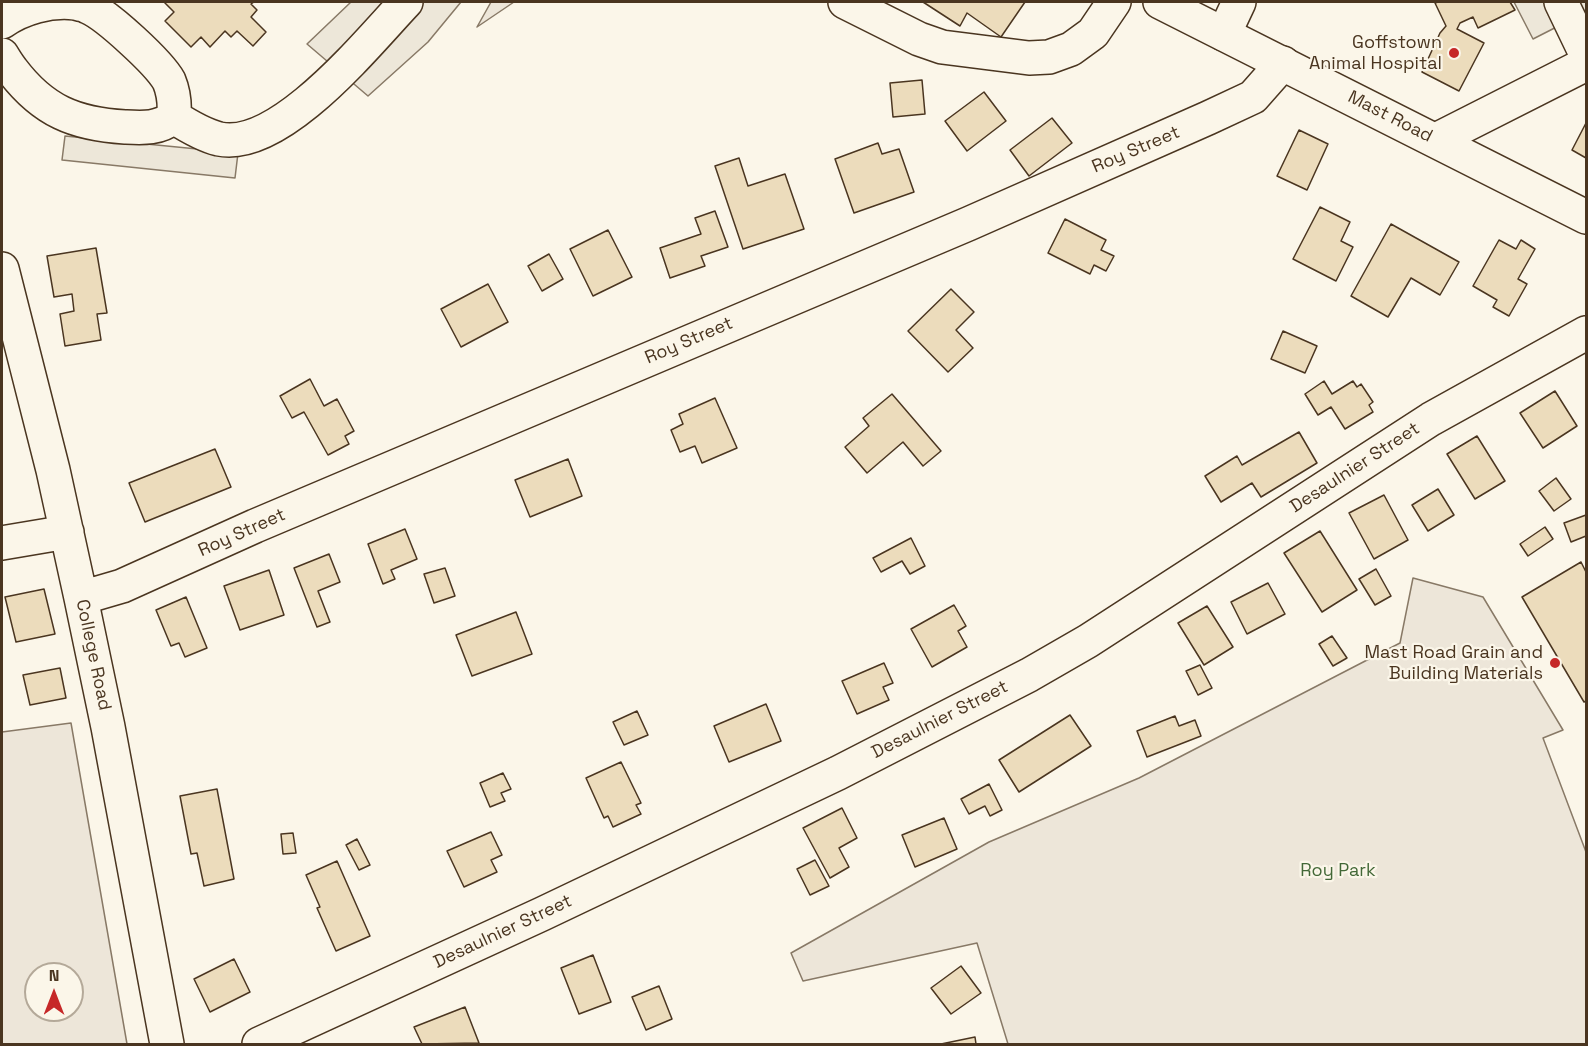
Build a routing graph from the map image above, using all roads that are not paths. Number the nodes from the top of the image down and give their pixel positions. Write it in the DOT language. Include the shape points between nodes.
graph roads {
  1 [pos="406,2"];
  2 [pos="845,2"];
  3 [pos="1114,2"];
  4 [pos="1160,2"];
  5 [pos="1239,2"];
  6 [pos="1561,2"];
  7 [pos="2,22"];
  8 [pos="1224,34"];
  9 [pos="1587,54"];
  10 [pos="2,55"];
  11 [pos="1283,63"];
  12 [pos="1587,64"];
  13 [pos="174,117"];
  14 [pos="1436,140"];
  15 [pos="1587,218"];
  16 [pos="2,269"];
  17 [pos="1587,333"];
  18 [pos="67,532"];
  19 [pos="2,543"];
  20 [pos="81,598"];
  21 [pos="167,1044"];
  22 [pos="259,1044"];
  1 -- 13 [label="street" via="320,91 278,124 244,137 220,139"];
  2 -- 3 [label="street" via="934,44 1029,58 1049,57 1077,46 1093,33"];
  4 -- 8 [label="street, Mast Road"];
  5 -- 8 [label="street"];
  6 -- 9 [label="street"];
  7 -- 13 [label="street" via="43,3 88,6 163,72 173,94"];
  8 -- 11 [label="street, Mast Road"];
  10 -- 13 [label="street" via="31,92 69,118 144,128 159,126"];
  11 -- 14 [label="street, Mast Road"];
  11 -- 20 [label="street, Roy Street" via="1253,97 1208,118 122,586"];
  12 -- 14 [label="street"];
  14 -- 15 [label="street, Mast Road"];
  16 -- 18 [label="street, College Road"];
  17 -- 22 [label="street, Desaulnier Street" via="1431,419 1088,642 1029,675 734,822"];
  18 -- 19 [label="street"];
  18 -- 20 [label="street, College Road"];
  20 -- 21 [label="street, College Road"];
}
